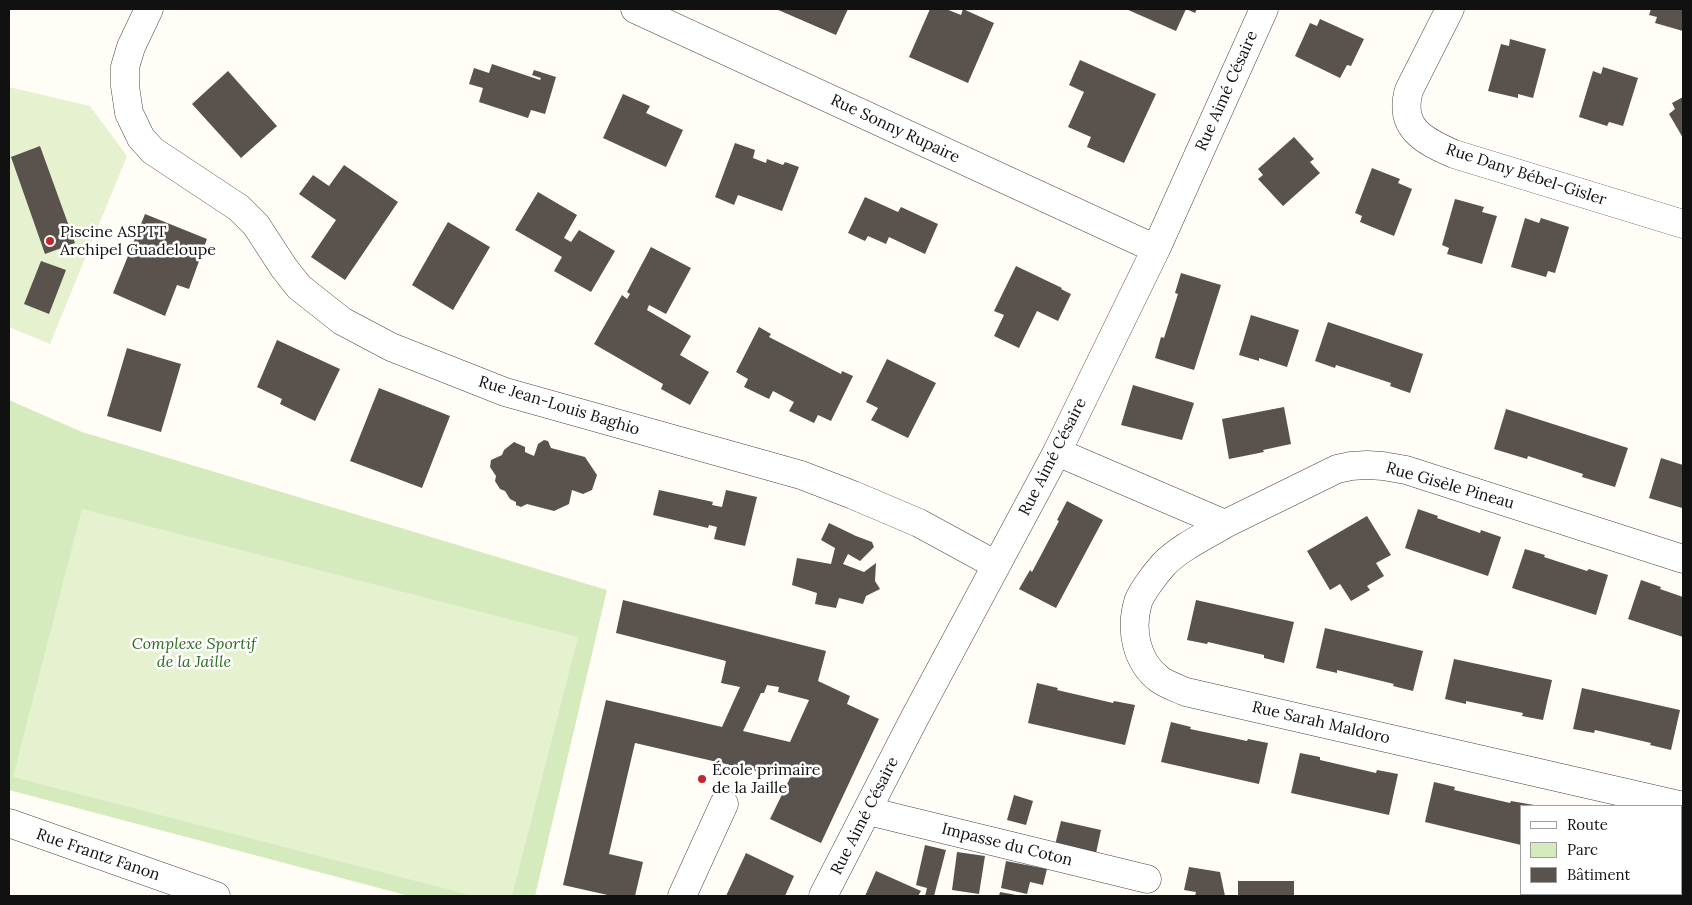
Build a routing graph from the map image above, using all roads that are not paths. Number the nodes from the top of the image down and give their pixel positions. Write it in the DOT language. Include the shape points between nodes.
graph roads {
  1 [pos="149,9"];
  2 [pos="635,9"];
  3 [pos="1264,9"];
  4 [pos="1450,9"];
  5 [pos="1683,224"];
  6 [pos="1156,249"];
  7 [pos="1057,452"];
  8 [pos="1225,524"];
  9 [pos="1683,559"];
  10 [pos="996,566"];
  11 [pos="724,804"];
  12 [pos="1679,805"];
  13 [pos="868,811"];
  14 [pos="9,824"];
  15 [pos="1147,879"];
  16 [pos="216,896"];
  17 [pos="682,896"];
  18 [pos="823,896"];
  1 -- 10 [label="street, Rue Jean-Louis Baghio" via="125,67 129,113 141,138 153,151 239,208 256,225 299,287 342,321 391,347 505,392 785,471 844,492 919,523"];
  2 -- 6 [label="street, Rue Sonny Rupaire"];
  3 -- 6 [label="street, Rue Aimé Césaire"];
  4 -- 5 [label="street, Rue Dany Bébel-Gisler" via="1409,90 1406,110 1412,128 1436,146 1454,154"];
  6 -- 7 [label="street, Rue Aimé Césaire"];
  7 -- 8 [label="street"];
  7 -- 10 [label="street, Rue Aimé Césaire"];
  8 -- 9 [label="street, Rue Gisèle Pineau" via="1336,469 1383,466 1428,476"];
  8 -- 12 [label="street, Rue Sarah Maldoro" via="1176,554 1164,565 1139,601 1135,638 1139,655 1160,680 1186,692"];
  10 -- 13 [label="street, Rue Aimé Césaire"];
  11 -- 17 [label="street"];
  13 -- 15 [label="street, Impasse du Coton"];
  13 -- 18 [label="street, Rue Aimé Césaire"];
  14 -- 16 [label="street, Rue Frantz Fanon"];
}
